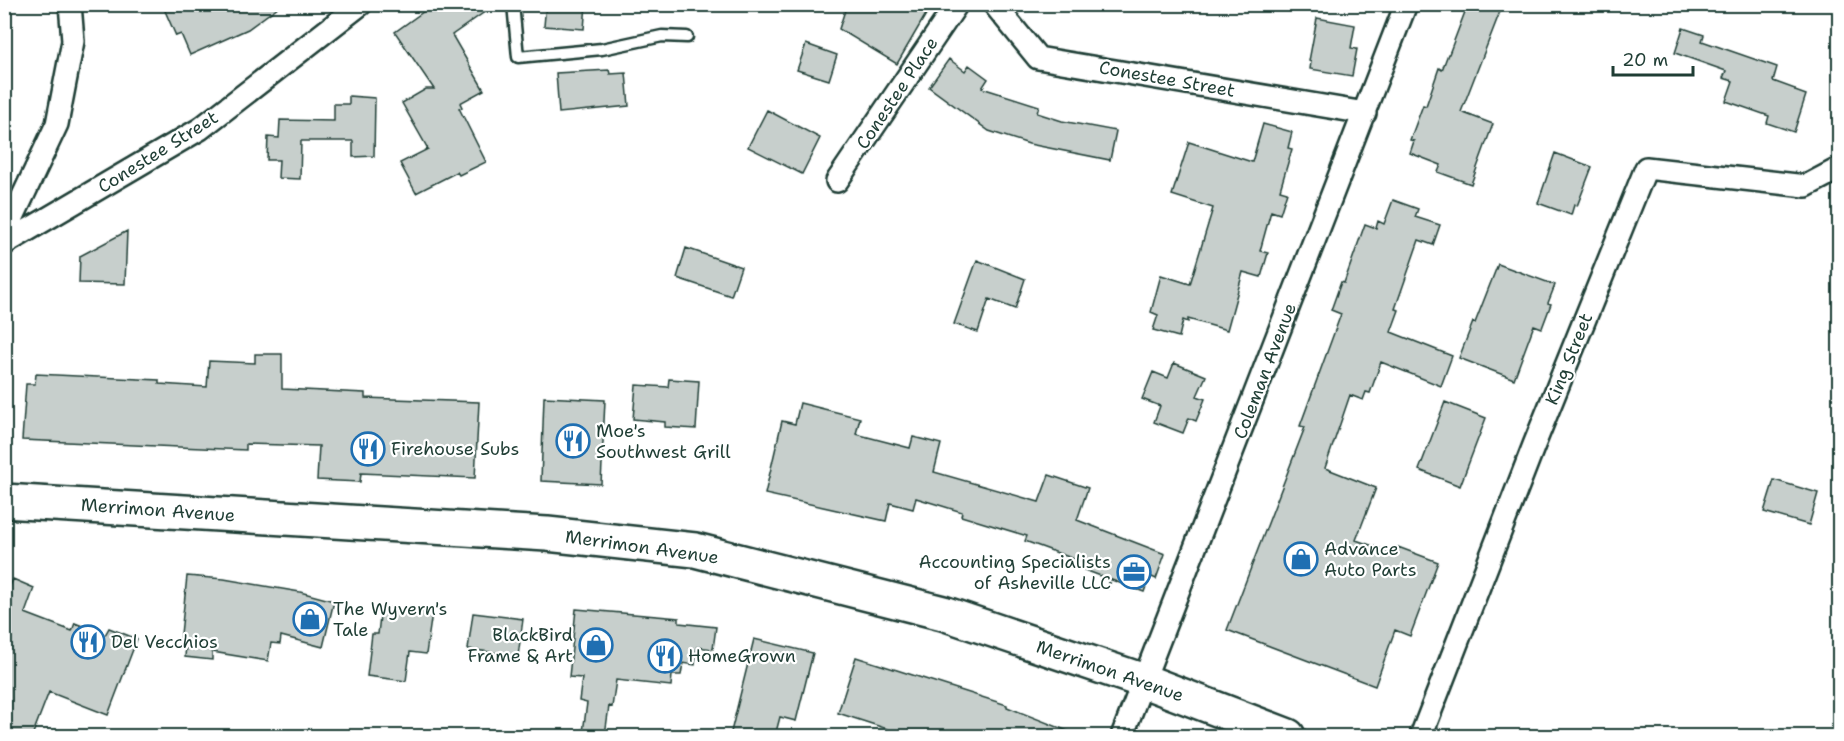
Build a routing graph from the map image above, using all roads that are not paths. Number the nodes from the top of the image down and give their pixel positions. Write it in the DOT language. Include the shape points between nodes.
graph roads {
  1 [pos="70,4"];
  2 [pos="361,4"];
  3 [pos="513,4"];
  4 [pos="957,4"];
  5 [pos="994,4"];
  6 [pos="1406,4"];
  7 [pos="687,37"];
  8 [pos="1365,112"];
  9 [pos="1839,168"];
  10 [pos="837,181"];
  11 [pos="4,236"];
  12 [pos="4,244"];
  13 [pos="4,501"];
  14 [pos="1144,681"];
  15 [pos="1122,736"];
  16 [pos="1288,736"];
  17 [pos="1421,736"];
  1 -- 11 [label="street" via="74,41 57,124"];
  2 -- 12 [label="street, Conestee Street" via="200,129"];
  3 -- 7 [label="lane" via="518,57 602,49 662,36"];
  4 -- 10 [label="street, Conestee Place"];
  5 -- 8 [label="street, Conestee Street" via="1038,58"];
  6 -- 8 [label="street, Coleman Avenue"];
  8 -- 14 [label="street, Coleman Avenue"];
  9 -- 17 [label="street, King Street" via="1806,186 1646,168"];
  13 -- 14 [label="main road, Merrimon Avenue" via="547,534 695,550 943,613"];
  14 -- 15 [label="street, Coleman Avenue"];
  14 -- 16 [label="main road, Merrimon Avenue"];
}
